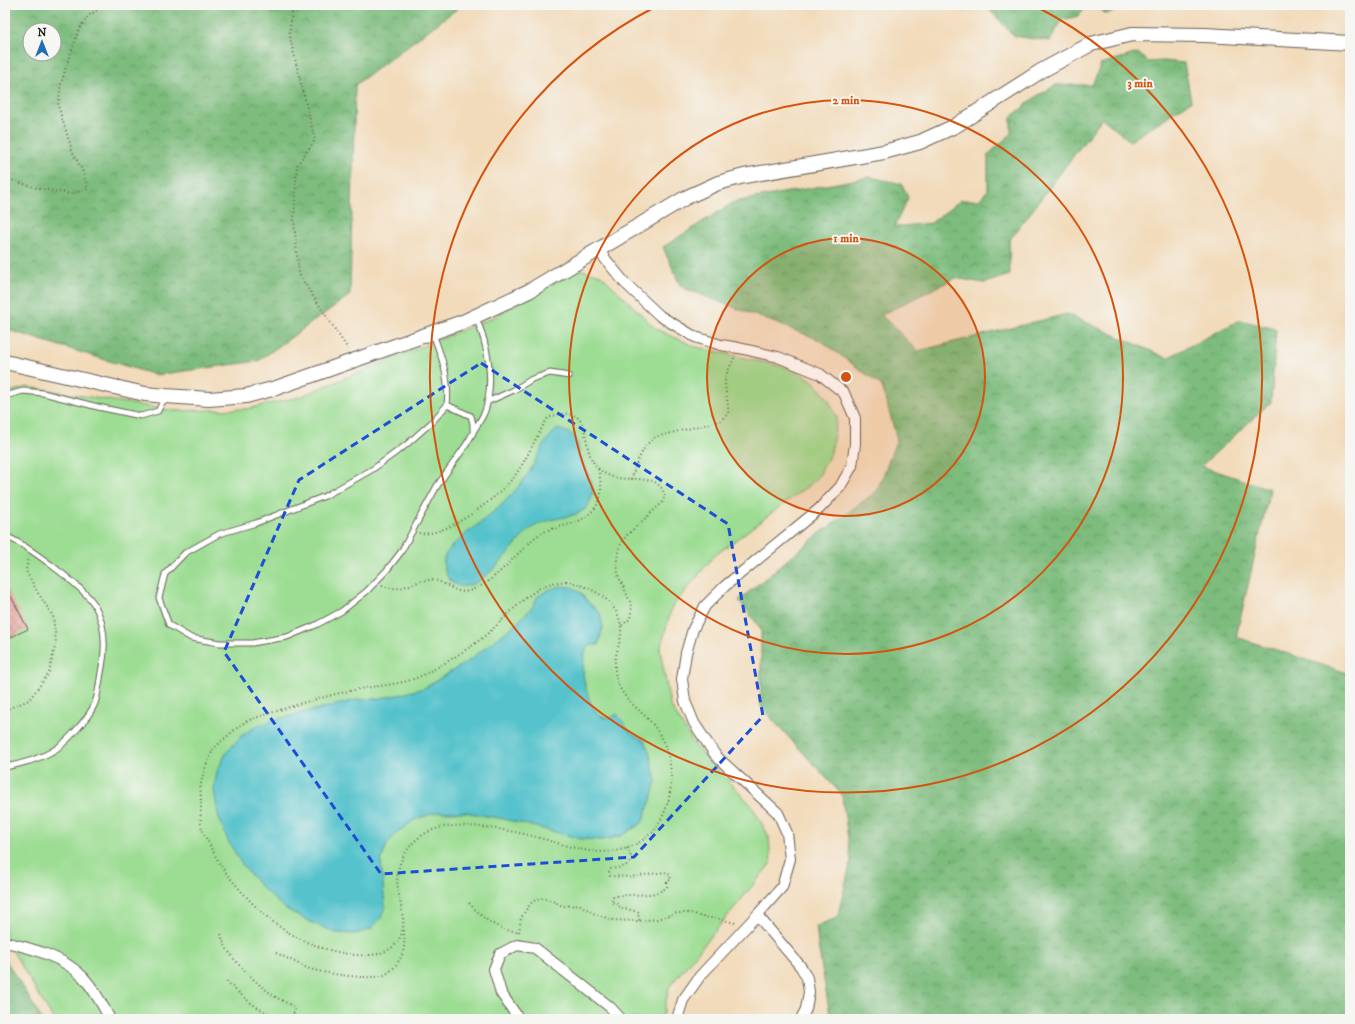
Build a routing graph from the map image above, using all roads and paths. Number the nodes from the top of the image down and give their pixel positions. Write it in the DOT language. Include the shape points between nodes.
graph roads {
  1 [pos="106,5"];
  2 [pos="293,5"];
  3 [pos="1350,43"];
  4 [pos="5,178"];
  5 [pos="598,250"];
  6 [pos="475,316"];
  7 [pos="433,333"];
  8 [pos="739,348"];
  9 [pos="355,361"];
  10 [pos="5,362"];
  11 [pos="569,376"];
  12 [pos="5,396"];
  13 [pos="166,396"];
  14 [pos="487,402"];
  15 [pos="447,405"];
  16 [pos="473,433"];
  17 [pos="598,468"];
  18 [pos="631,479"];
  19 [pos="411,532"];
  20 [pos="5,536"];
  21 [pos="29,550"];
  22 [pos="376,582"];
  23 [pos="621,626"];
  24 [pos="5,710"];
  25 [pos="5,767"];
  26 [pos="627,848"];
  27 [pos="469,903"];
  28 [pos="757,916"];
  29 [pos="639,921"];
  30 [pos="404,928"];
  31 [pos="742,931"];
  32 [pos="519,932"];
  33 [pos="221,934"];
  34 [pos="5,942"];
  35 [pos="520,945"];
  36 [pos="276,953"];
  37 [pos="226,981"];
  38 [pos="292,1016"];
  39 [pos="110,1019"];
  40 [pos="290,1019"];
  41 [pos="519,1019"];
  42 [pos="621,1019"];
  43 [pos="677,1019"];
  44 [pos="801,1019"];
  1 -- 4 [label="path" via="89,15 79,29 61,84 58,106 88,189 71,194 37,188"];
  2 -- 9 [label="path" via="289,34 315,140 297,165 294,222 299,275"];
  3 -- 5 [label="main road" via="1205,34 1132,34 1091,44 1042,71 955,126 920,142 884,152 744,176 718,184 685,198"];
  5 -- 6 [label="main road" via="529,291"];
  5 -- 8 [label="street" via="624,282 660,316 695,337"];
  6 -- 7 [label="main road"];
  6 -- 14 [label="lane" via="484,340 488,362 490,388"];
  7 -- 9 [label="main road"];
  7 -- 15 [label="lane" via="447,379"];
  8 -- 18 [label="path" via="725,382 729,403 728,414 720,421 655,437 638,460"];
  8 -- 28 [label="street" via="778,357 820,374 844,393 855,418 852,466 840,487 705,606 693,630 686,653 682,679 685,701 694,723 716,756 778,813 787,833 790,859 782,887"];
  9 -- 13 [label="main road" via="246,396 209,399"];
  10 -- 13 [label="main road" via="145,394"];
  11 -- 14 [label="lane" via="550,373 532,379"];
  12 -- 13 [label="lane" via="23,391 43,393 141,416 158,411"];
  14 -- 16 [label="lane"];
  15 -- 16 [label="lane" via="471,416"];
  15 -- 22 [label="lane" via="406,446 373,469 325,496 256,523 219,534 185,553 165,574 159,598 169,624 191,638 220,643 252,643 286,637 316,625 342,611"];
  16 -- 19 [label="lane" via="437,486"];
  17 -- 18 [label="path" via="612,478"];
  17 -- 19 [label="path" via="588,452 584,426 580,419 573,415 556,414 548,418 516,475 482,507 439,531 425,535"];
  17 -- 22 [label="path" via="601,495 597,506 586,517 536,536 495,576 476,588 466,592 433,580 390,589"];
  18 -- 23 [label="path" via="654,481 665,494 663,502 626,536 619,547 618,575 632,606 630,619"];
  19 -- 22 [label="lane" via="401,552"];
  20 -- 21 [label="lane"];
  21 -- 24 [label="path" via="26,571 53,616 56,642 49,673 29,700"];
  21 -- 25 [label="lane" via="74,583 94,604 103,627 104,654 96,701 80,727 52,752 22,764"];
  23 -- 26 [label="path" via="614,666 616,681 624,695 659,733 666,747 672,779 664,816 642,841"];
  23 -- 30 [label="path" via="617,613 610,603 597,592 580,584 554,582 526,598 484,637 419,677 301,703 247,721 214,749 201,782 201,825 218,862 249,901 279,927 315,946 331,951 374,956 388,951 398,941"];
  26 -- 29 [label="path" via="632,859 630,863 610,870 610,876 630,877 665,872 670,875 671,880 667,881 667,887 663,890 613,896 611,902 618,904 621,909 638,912"];
  26 -- 30 [label="path" via="591,852 495,828 452,825 438,828 416,840 398,866 396,883"];
  27 -- 32 [label="path" via="482,918 494,925"];
  28 -- 31 [label="street"];
  28 -- 44 [label="street" via="801,967 807,978 809,992"];
  29 -- 31 [label="path" via="677,913 691,913 733,922"];
  29 -- 32 [label="path" via="612,920 580,905 562,906 543,898 534,901 528,907 521,918"];
  30 -- 36 [label="path" via="404,950 392,970 383,976 347,976 308,968"];
  31 -- 43 [label="street" via="700,976 683,1000"];
  32 -- 35 [label="path"];
  33 -- 38 [label="path" via="228,953 250,976 274,996 293,1006 295,1011"];
  34 -- 39 [label="street" via="60,960 82,977 100,1000"];
  35 -- 41 [label="street" via="500,954 494,969 501,992"];
  35 -- 42 [label="street" via="535,948 610,1007"];
  37 -- 38 [label="path" via="243,997 263,1010 280,1017"];
  38 -- 40 [label="path"];
}
